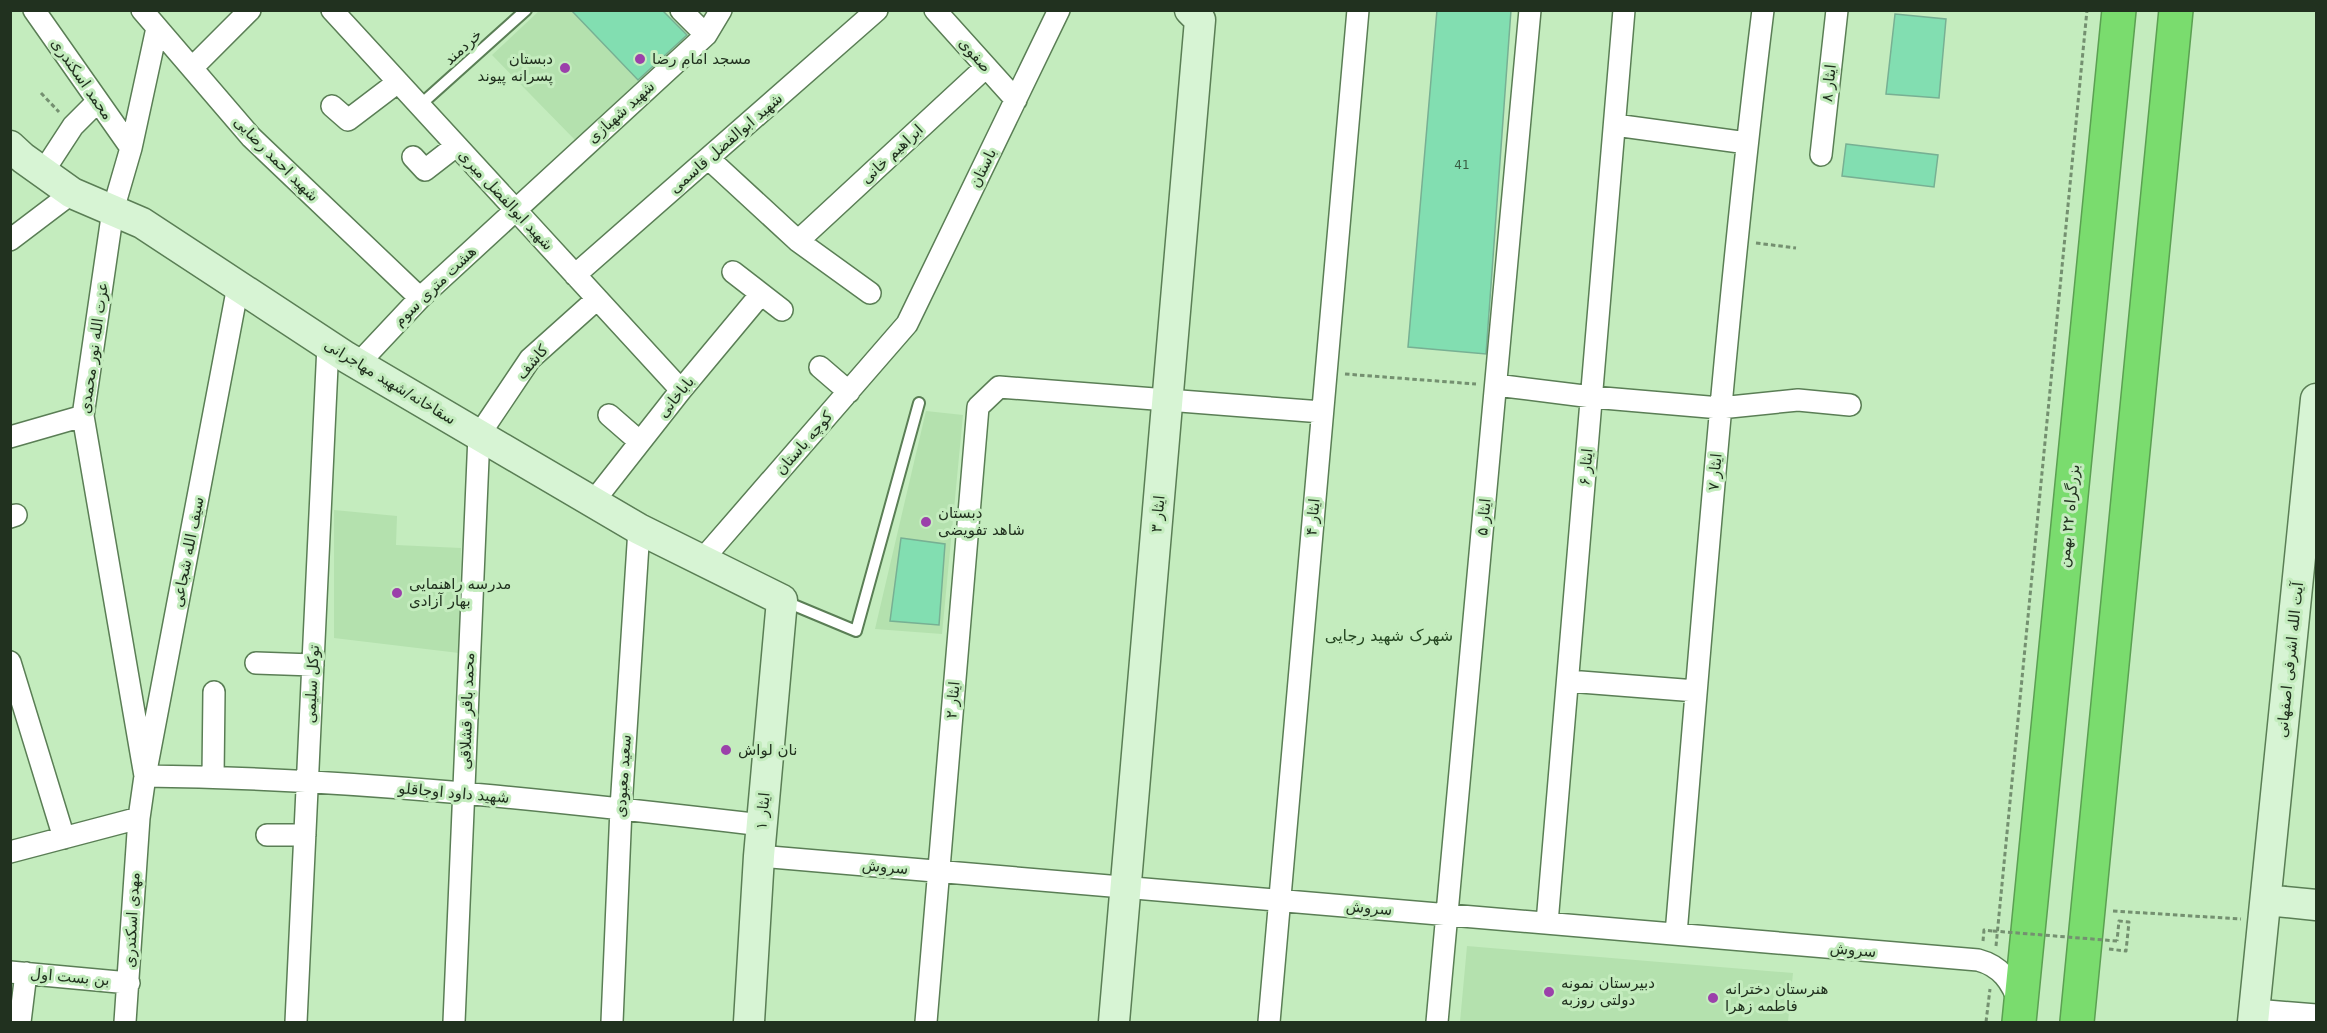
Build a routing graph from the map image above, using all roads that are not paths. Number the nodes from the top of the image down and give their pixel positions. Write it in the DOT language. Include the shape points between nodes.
graph roads {
  1 [pos="34,10"];
  2 [pos="250,10"];
  3 [pos="332,10"];
  4 [pos="526,10"];
  5 [pos="681,10"];
  6 [pos="721,10"];
  7 [pos="877,10"];
  8 [pos="935,10"];
  9 [pos="1059,10"];
  10 [pos="1190,10"];
  11 [pos="1358,10"];
  12 [pos="1530,10"];
  13 [pos="1624,10"];
  14 [pos="1763,10"];
  15 [pos="1837,10"];
  16 [pos="2119,10"];
  17 [pos="2176,10"];
  18 [pos="149,16"];
  19 [pos="706,35"];
  20 [pos="986,67"];
  21 [pos="192,68"];
  22 [pos="398,82"];
  23 [pos="1016,100"];
  24 [pos="98,101"];
  25 [pos="332,106"];
  26 [pos="419,106"];
  27 [pos="1615,125"];
  28 [pos="1747,143"];
  29 [pos="10,146"];
  30 [pos="456,146"];
  31 [pos="131,148"];
  32 [pos="1821,155"];
  33 [pos="413,157"];
  34 [pos="709,159"];
  35 [pos="43,172"];
  36 [pos="72,192"];
  37 [pos="515,209"];
  38 [pos="113,210"];
  39 [pos="10,240"];
  40 [pos="798,241"];
  41 [pos="733,272"];
  42 [pos="575,274"];
  43 [pos="238,286"];
  44 [pos="870,293"];
  45 [pos="761,294"];
  46 [pos="420,298"];
  47 [pos="597,299"];
  48 [pos="782,310"];
  49 [pos="906,324"];
  50 [pos="328,345"];
  51 [pos="358,364"];
  52 [pos="820,367"];
  53 [pos="1496,385"];
  54 [pos="681,390"];
  55 [pos="849,392"];
  56 [pos="1592,397"];
  57 [pos="2316,399"];
  58 [pos="1168,400"];
  59 [pos="919,403"];
  60 [pos="1850,405"];
  61 [pos="1720,408"];
  62 [pos="1322,412"];
  63 [pos="609,415"];
  64 [pos="83,416"];
  65 [pos="478,435"];
  66 [pos="10,437"];
  67 [pos="640,442"];
  68 [pos="593,502"];
  69 [pos="639,529"];
  70 [pos="702,560"];
  71 [pos="782,600"];
  72 [pos="256,663"];
  73 [pos="313,665"];
  74 [pos="11,666"];
  75 [pos="1568,681"];
  76 [pos="1696,691"];
  77 [pos="214,692"];
  78 [pos="145,776"];
  79 [pos="213,777"];
  80 [pos="308,780"];
  81 [pos="463,794"];
  82 [pos="621,808"];
  83 [pos="139,818"];
  84 [pos="762,825"];
  85 [pos="267,835"];
  86 [pos="305,835"];
  87 [pos="64,838"];
  88 [pos="10,852"];
  89 [pos="759,856"];
  90 [pos="938,871"];
  91 [pos="1126,887"];
  92 [pos="1279,900"];
  93 [pos="2316,905"];
  94 [pos="2265,910"];
  95 [pos="1447,915"];
  96 [pos="1547,923"];
  97 [pos="1676,934"];
  98 [pos="2012,942"];
  99 [pos="1980,951"];
  100 [pos="18,973"];
  101 [pos="129,983"];
  102 [pos="2020,1015"];
  103 [pos="2316,1015"];
  104 [pos="2254,1016"];
  105 [pos="20,1023"];
  106 [pos="125,1023"];
  107 [pos="297,1023"];
  108 [pos="454,1023"];
  109 [pos="612,1023"];
  110 [pos="748,1023"];
  111 [pos="926,1023"];
  112 [pos="1114,1023"];
  113 [pos="1269,1023"];
  114 [pos="1437,1023"];
  115 [pos="2077,1023"];
  1 -- 24 [label="street, محمد اسکندری"];
  2 -- 21 [label="street"];
  3 -- 22 [label="street, شهید ابوالفضل میری"];
  4 -- 26 [label="lane, خردمند"];
  5 -- 19 [label="street"];
  6 -- 19 [label="street, شهید شهبازی"];
  7 -- 34 [label="street, شهید ابوالفضل قاسمی"];
  8 -- 20 [label="street, صفوی"];
  9 -- 23 [label="street, باستان"];
  10 -- 58 [label="street, ایثار ۳" via="1200,20"];
  11 -- 62 [label="street, ایثار ۴"];
  12 -- 53 [label="street, ایثار ۵"];
  13 -- 27 [label="street, ایثار ۶"];
  14 -- 28 [label="street, ایثار ۷"];
  15 -- 32 [label="street, ایثار ۸"];
  16 -- 98 [label="highway, بزرگراه ۲۲ بهمن"];
  17 -- 115 [label="highway"];
  18 -- 21 [label="street, شهید احمد رضایی"];
  18 -- 31 [label="street, عزت الله نور محمدی"];
  19 -- 37 [label="street, شهید شهبازی"];
  20 -- 23 [label="street, صفوی"];
  20 -- 40 [label="street, ابراهیم خانی"];
  21 -- 46 [label="street, شهید احمد رضایی" via="251,137"];
  22 -- 25 [label="street" via="348,120"];
  22 -- 26 [label="street, شهید ابوالفضل میری"];
  23 -- 49 [label="street, باستان"];
  24 -- 31 [label="street, محمد اسکندری"];
  24 -- 35 [label="street" via="73,126"];
  26 -- 30 [label="street, شهید ابوالفضل میری"];
  27 -- 28 [label="street"];
  27 -- 56 [label="street, ایثار ۶"];
  28 -- 61 [label="street, ایثار ۷"];
  29 -- 35 [label="street, سقاخانه/شهید مهاجرانی"];
  30 -- 33 [label="street" via="424,171"];
  30 -- 37 [label="street, شهید ابوالفضل میری"];
  31 -- 38 [label="street, عزت الله نور محمدی"];
  34 -- 40 [label="street"];
  34 -- 42 [label="street, شهید ابوالفضل قاسمی"];
  35 -- 36 [label="street, سقاخانه/شهید مهاجرانی"];
  36 -- 38 [label="street, سقاخانه/شهید مهاجرانی"];
  36 -- 39 [label="street"];
  37 -- 42 [label="street, شهید ابوالفضل میری"];
  37 -- 46 [label="street, هشت متری سوم"];
  38 -- 43 [label="street, سقاخانه/شهید مهاجرانی" via="142,223"];
  38 -- 64 [label="street, عزت الله نور محمدی"];
  40 -- 44 [label="street"];
  41 -- 45 [label="street"];
  42 -- 47 [label="street, شهید ابوالفضل میری"];
  43 -- 50 [label="street, سقاخانه/شهید مهاجرانی"];
  43 -- 78 [label="street, سیف الله شجاعی"];
  45 -- 48 [label="street"];
  45 -- 54 [label="street, باباخانی"];
  46 -- 51 [label="street, هشت متری سوم"];
  47 -- 54 [label="street, شهید ابوالفضل میری"];
  47 -- 65 [label="street, کاشف" via="530,359"];
  49 -- 55 [label="street, کوچه باستان"];
  50 -- 51 [label="street, سقاخانه/شهید مهاجرانی"];
  50 -- 73 [label="street, توکل سلیمی"];
  51 -- 65 [label="street, سقاخانه/شهید مهاجرانی"];
  52 -- 55 [label="street"];
  53 -- 56 [label="street"];
  53 -- 95 [label="street, ایثار ۵"];
  54 -- 67 [label="street, باباخانی"];
  55 -- 70 [label="street, کوچه باستان"];
  56 -- 61 [label="street"];
  56 -- 75 [label="street, ایثار ۶"];
  57 -- 94 [label="street, آیت الله اشرفی اصفهانی"];
  58 -- 62 [label="street"];
  58 -- 90 [label="street, ایثار ۲" via="999,387 978,407"];
  58 -- 91 [label="street, ایثار ۳"];
  59 -- 71 [label="lane" via="856,631"];
  60 -- 61 [label="street" via="1798,400"];
  61 -- 76 [label="street, ایثار ۷"];
  62 -- 92 [label="street, ایثار ۴"];
  63 -- 67 [label="street"];
  64 -- 66 [label="street"];
  64 -- 78 [label="street, عزت الله نور محمدی"];
  65 -- 68 [label="street, سقاخانه/شهید مهاجرانی"];
  65 -- 81 [label="street, محمد باقر قشلاقی"];
  67 -- 68 [label="street, باباخانی"];
  68 -- 69 [label="street, سقاخانه/شهید مهاجرانی"];
  69 -- 70 [label="street, سقاخانه/شهید مهاجرانی"];
  69 -- 82 [label="street, سعید معبودی"];
  70 -- 71 [label="street, سقاخانه/شهید مهاجرانی"];
  71 -- 84 [label="street, ایثار ۱"];
  72 -- 73 [label="street"];
  73 -- 80 [label="street, توکل سلیمی"];
  74 -- 87 [label="street"];
  75 -- 76 [label="street"];
  75 -- 96 [label="street, ایثار ۶"];
  76 -- 97 [label="street, ایثار ۷"];
  77 -- 79 [label="street"];
  78 -- 79 [label="street, شهید داود اوجاقلو"];
  78 -- 83 [label="street, سیف الله شجاعی"];
  79 -- 80 [label="street, شهید داود اوجاقلو"];
  80 -- 81 [label="street, شهید داود اوجاقلو"];
  80 -- 86 [label="street, توکل سلیمی"];
  81 -- 82 [label="street, شهید داود اوجاقلو"];
  81 -- 108 [label="street, محمد باقر قشلاقی"];
  82 -- 84 [label="street, شهید داود اوجاقلو"];
  82 -- 109 [label="street, سعید معبودی"];
  83 -- 87 [label="street"];
  83 -- 101 [label="street, مهدی اسکندری"];
  84 -- 89 [label="street, ایثار ۱"];
  85 -- 86 [label="street"];
  86 -- 107 [label="street, توکل سلیمی"];
  87 -- 88 [label="street"];
  89 -- 90 [label="street, سروش"];
  89 -- 110 [label="street, ایثار ۱"];
  90 -- 91 [label="street, سروش"];
  90 -- 111 [label="street, ایثار ۲"];
  91 -- 92 [label="street, سروش"];
  91 -- 112 [label="street, ایثار ۳"];
  92 -- 95 [label="street, سروش"];
  92 -- 113 [label="street, ایثار ۴"];
  93 -- 94 [label="street"];
  94 -- 104 [label="street, آیت الله اشرفی اصفهانی"];
  95 -- 96 [label="street, سروش"];
  95 -- 114 [label="street, ایثار ۵"];
  96 -- 97 [label="street, سروش"];
  97 -- 99 [label="street, سروش"];
  98 -- 99 [label="street" via="2013,952"];
  98 -- 102 [label="highway, بزرگراه ۲۲ بهمن"];
  99 -- 102 [label="street" via="2010,983"];
  100 -- 101 [label="street, بن بست اول"];
  100 -- 105 [label="street"];
  101 -- 106 [label="street, مهدی اسکندری"];
  103 -- 104 [label="street"];
}
